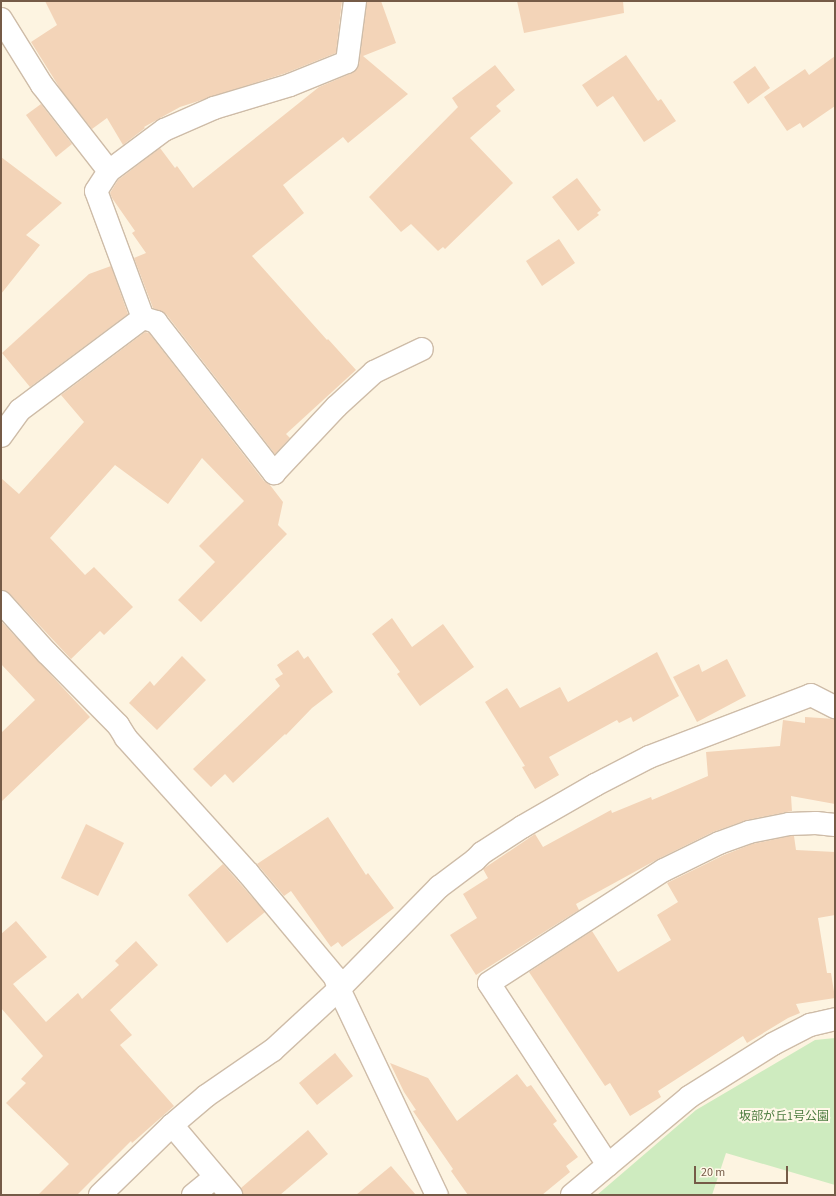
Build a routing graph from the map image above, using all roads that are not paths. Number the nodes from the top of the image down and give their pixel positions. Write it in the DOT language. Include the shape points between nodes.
graph roads {
  1 [pos="355,1"];
  2 [pos="1,19"];
  3 [pos="109,170"];
  4 [pos="143,318"];
  5 [pos="422,349"];
  6 [pos="1,436"];
  7 [pos="1,602"];
  8 [pos="835,708"];
  9 [pos="835,825"];
  10 [pos="339,989"];
  11 [pos="835,1019"];
  12 [pos="172,1125"];
  13 [pos="608,1165"];
  14 [pos="215,1176"];
  15 [pos="100,1195"];
  16 [pos="193,1195"];
  17 [pos="231,1195"];
  18 [pos="437,1195"];
  19 [pos="572,1195"];
  1 -- 3 [label="street" via="347,62 290,85 214,108 164,130"];
  2 -- 3 [label="street" via="42,85"];
  3 -- 4 [label="street" via="96,191"];
  4 -- 5 [label="street" via="156,322 274,473 336,407 374,372"];
  4 -- 6 [label="street" via="20,410"];
  7 -- 10 [label="street" via="118,725 126,738 248,873 335,977"];
  8 -- 10 [label="street" via="811,695 649,757 595,785 482,853 439,887"];
  9 -- 13 [label="street" via="789,824 749,832 719,843 664,870 489,983"];
  10 -- 12 [label="street" via="273,1050 206,1096"];
  10 -- 18 [label="street"];
  11 -- 13 [label="street" via="810,1025 773,1044 689,1097"];
  12 -- 14 [label="street"];
  12 -- 15 [label="street"];
  13 -- 19 [label="street"];
  14 -- 16 [label="street"];
  14 -- 17 [label="street"];
}
